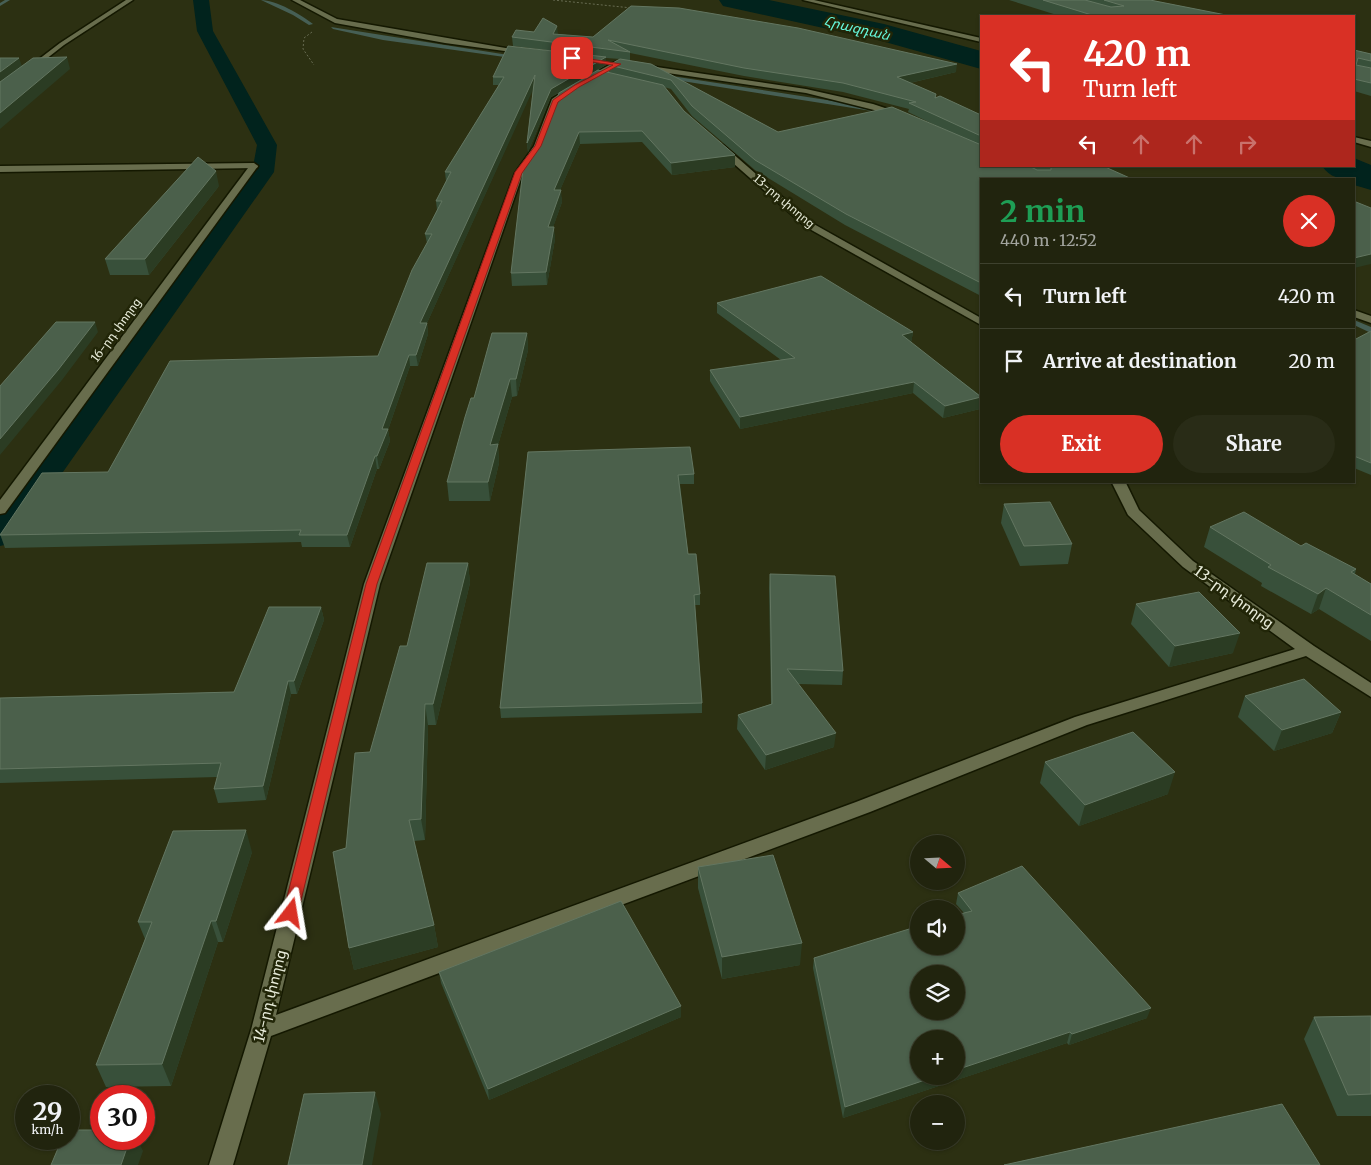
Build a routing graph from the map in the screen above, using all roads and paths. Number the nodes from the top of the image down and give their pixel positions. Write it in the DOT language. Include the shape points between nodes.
graph roads {
  1 [pos="130,0"];
  2 [pos="295,0"];
  3 [pos="553,0"];
  4 [pos="806,0"];
  5 [pos="637,9"];
  6 [pos="335,21"];
  7 [pos="980,40"];
  8 [pos="533,52"];
  9 [pos="314,65"];
  10 [pos="637,66"];
  11 [pos="620,70"];
  12 [pos="0,93"];
  13 [pos="911,119"];
  14 [pos="710,138"];
  15 [pos="1355,139"];
  16 [pos="1371,144"];
  17 [pos="0,169"];
  18 [pos="1355,313"];
  19 [pos="1371,320"];
  20 [pos="980,321"];
  21 [pos="1119,483"];
  22 [pos="0,510"];
  23 [pos="1308,650"];
  24 [pos="1371,691"];
  25 [pos="262,1030"];
  26 [pos="221,1165"];
  1 -- 12 [label="street" via="62,44"];
  2 -- 6 [label="street"];
  3 -- 5 [label="path"];
  4 -- 7 [label="street"];
  6 -- 8 [label="street" via="445,41"];
  6 -- 9 [label="path" via="317,28 304,38 303,49"];
  10 -- 13 [label="street" via="842,96"];
  11 -- 25 [label="street, 14-րդ փողոց" via="600,73 599,69 555,101 538,146 519,172 372,584"];
  14 -- 20 [label="street, 13-րդ փողոց" via="809,224"];
  15 -- 16 [label="street"];
  17 -- 22 [label="street, 16-րդ փողոց" via="254,166"];
  18 -- 19 [label="street"];
  21 -- 23 [label="street, 13-րդ փողոց" via="1133,512 1188,564"];
  23 -- 24 [label="street, 13-րդ փողոց"];
  23 -- 25 [label="street" via="1081,720 863,807"];
  25 -- 26 [label="street, 14-րդ փողոց"];
}
